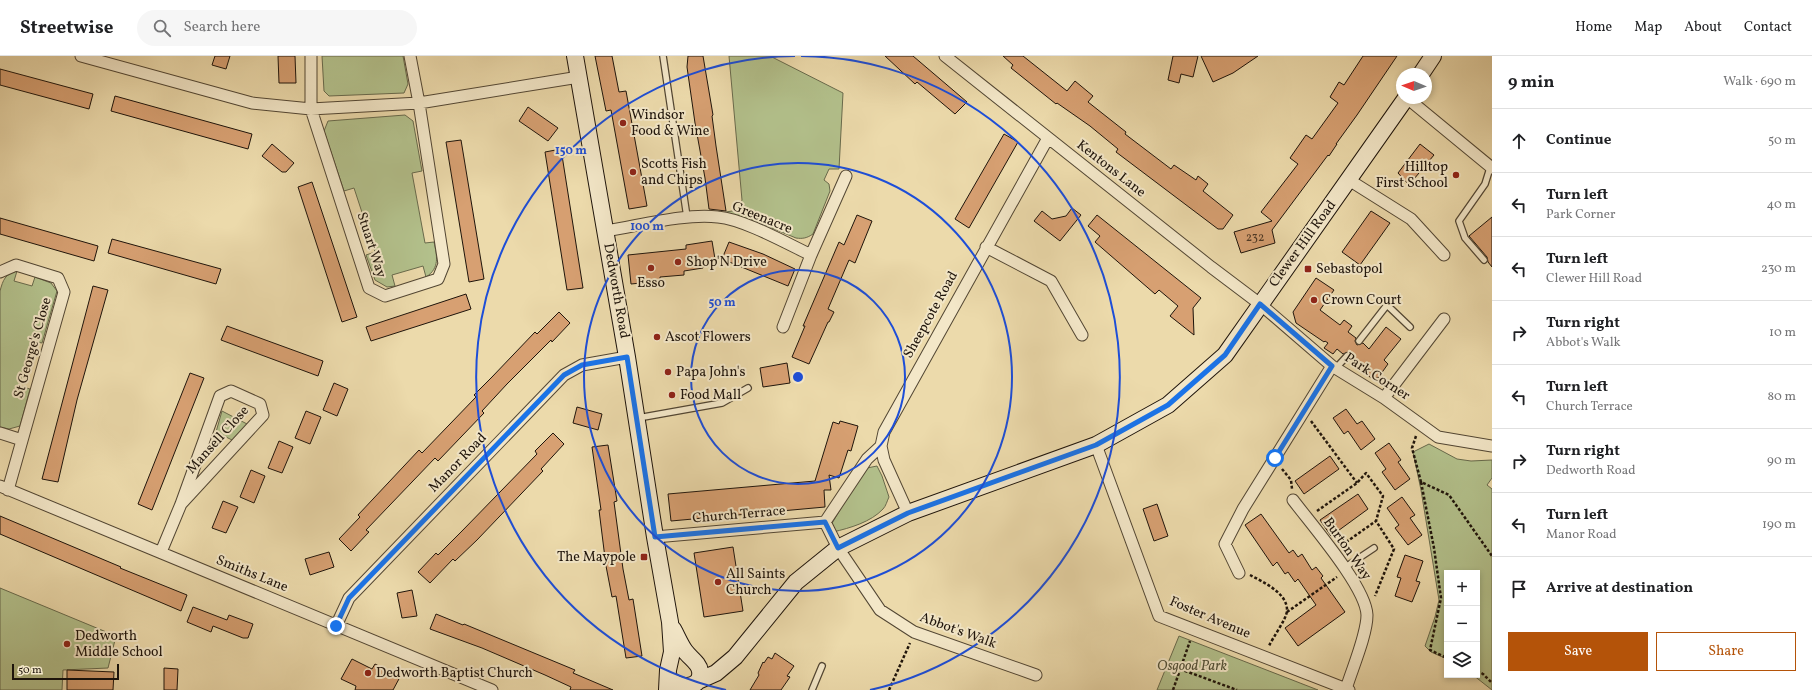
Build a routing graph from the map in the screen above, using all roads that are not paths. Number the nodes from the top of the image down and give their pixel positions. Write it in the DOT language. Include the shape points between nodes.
graph roads {
  1 [pos="81,56"];
  2 [pos="311,56"];
  3 [pos="410,56"];
  4 [pos="575,56"];
  5 [pos="663,56"];
  6 [pos="945,56"];
  7 [pos="1433,56"];
  8 [pos="1425,68"];
  9 [pos="579,77"];
  10 [pos="419,103"];
  11 [pos="1402,104"];
  12 [pos="1414,104"];
  13 [pos="311,109"];
  14 [pos="1048,138"];
  15 [pos="1491,168"];
  16 [pos="846,176"];
  17 [pos="1349,180"];
  18 [pos="687,218"];
  19 [pos="605,231"];
  20 [pos="986,247"];
  21 [pos="811,255"];
  22 [pos="1444,255"];
  23 [pos="1484,260"];
  24 [pos="0,272"];
  25 [pos="1260,304"];
  26 [pos="1444,319"];
  27 [pos="783,327"];
  28 [pos="1410,327"];
  29 [pos="1082,335"];
  30 [pos="1359,340"];
  31 [pos="1347,356"];
  32 [pos="627,357"];
  33 [pos="1334,367"];
  34 [pos="748,388"];
  35 [pos="1384,398"];
  36 [pos="636,419"];
  37 [pos="0,433"];
  38 [pos="22,440"];
  39 [pos="1096,445"];
  40 [pos="881,446"];
  41 [pos="1492,446"];
  42 [pos="4,488"];
  43 [pos="1293,500"];
  44 [pos="181,504"];
  45 [pos="908,513"];
  46 [pos="825,522"];
  47 [pos="655,537"];
  48 [pos="838,548"];
  49 [pos="1374,548"];
  50 [pos="161,552"];
  51 [pos="1345,569"];
  52 [pos="1238,571"];
  53 [pos="670,622"];
  54 [pos="336,626"];
  55 [pos="693,660"];
  56 [pos="728,662"];
  57 [pos="822,666"];
  58 [pos="1036,675"];
  59 [pos="668,677"];
  60 [pos="690,687"];
  61 [pos="1348,689"];
  62 [pos="492,690"];
  63 [pos="812,690"];
  1 -- 13 [label="street" via="252,103"];
  2 -- 13 [label="street"];
  3 -- 10 [label="street"];
  4 -- 9 [label="street, Dedworth Road"];
  5 -- 18 [label="lane"];
  6 -- 14 [label="street, Kentons Lane"];
  7 -- 8 [label="street"];
  9 -- 10 [label="street"];
  9 -- 19 [label="street, Dedworth Road"];
  10 -- 13 [label="street"];
  10 -- 13 [label="street, Stuart Way" via="444,264 438,279 385,296 369,288"];
  11 -- 17 [label="street, Clewer Hill Road" via="1373,142"];
  12 -- 15 [label="street"];
  14 -- 20 [label="street, Sheepcote Road"];
  14 -- 25 [label="street, Kentons Lane"];
  15 -- 23 [label="lane" via="1485,184 1459,221 1465,238"];
  16 -- 21 [label="street"];
  17 -- 22 [label="street" via="1411,219"];
  17 -- 25 [label="street, Clewer Hill Road"];
  18 -- 19 [label="street, Greenacre"];
  18 -- 21 [label="street, Greenacre" via="718,217 739,222"];
  19 -- 32 [label="street, Dedworth Road"];
  20 -- 29 [label="street" via="1051,280"];
  20 -- 40 [label="street, Sheepcote Road" via="884,432"];
  21 -- 27 [label="street"];
  24 -- 38 [label="street, St George's Close" via="16,265 58,278 64,292"];
  25 -- 33 [label="street, Park Corner"];
  25 -- 39 [label="street, Clewer Hill Road" via="1225,355 1168,405"];
  26 -- 35 [label="street"];
  28 -- 30 [label="lane" via="1387,305"];
  31 -- 33 [label="lane"];
  32 -- 36 [label="street, Dedworth Road"];
  32 -- 54 [label="street, Manor Road" via="582,365 564,375 349,598"];
  33 -- 35 [label="street, Park Corner"];
  33 -- 52 [label="street" via="1242,509 1225,544"];
  34 -- 36 [label="lane" via="722,403"];
  35 -- 41 [label="street, Park Corner" via="1438,437"];
  36 -- 47 [label="street, Dedworth Road"];
  37 -- 38 [label="street"];
  38 -- 42 [label="street, St George's Close"];
  39 -- 45 [label="street, Clewer Hill Road"];
  39 -- 61 [label="street, Foster Avenue" via="1159,616"];
  40 -- 45 [label="street" via="884,460"];
  40 -- 46 [label="street" via="867,459"];
  42 -- 50 [label="street, Smiths Lane"];
  43 -- 51 [label="street, Burton Way"];
  44 -- 44 [label="street, Mansell Close" via="220,396 231,391 260,404 263,415"];
  44 -- 50 [label="street, Mansell Close"];
  45 -- 48 [label="street, Clewer Hill Road"];
  46 -- 47 [label="street, Church Terrace"];
  46 -- 48 [label="street, Abbot's Walk"];
  47 -- 53 [label="street, Dedworth Road"];
  48 -- 56 [label="street, Clewer Hill Road" via="796,582 736,657"];
  48 -- 58 [label="street, Abbot's Walk" via="880,610 914,632"];
  49 -- 51 [label="lane"];
  50 -- 54 [label="street, Smiths Lane"];
  51 -- 61 [label="street, Burton Way" via="1362,597 1367,614 1365,631"];
  53 -- 55 [label="street, Dedworth Road"];
  53 -- 59 [label="street, Dedworth Road" via="672,646"];
  54 -- 62 [label="street, Smiths Lane"];
  55 -- 56 [label="street" via="717,664"];
  55 -- 59 [label="street" via="678,658"];
  55 -- 60 [label="street, Dedworth Road" via="700,670"];
  56 -- 60 [label="street, Clewer Hill Road" via="716,674"];
  57 -- 63 [label="lane"];
  59 -- 60 [label="street" via="673,686 680,690"];
}
